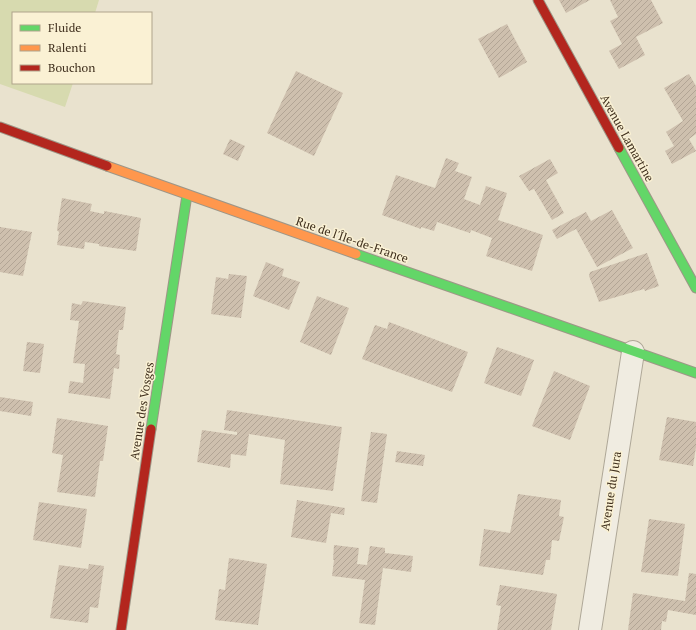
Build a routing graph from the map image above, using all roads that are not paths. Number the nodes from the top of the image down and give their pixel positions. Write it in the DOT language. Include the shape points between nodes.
graph roads {
  1 [pos="538,0"];
  2 [pos="0,128"];
  3 [pos="187,195"];
  4 [pos="696,288"];
  5 [pos="633,352"];
  6 [pos="696,373"];
  7 [pos="121,630"];
  8 [pos="590,630"];
  1 -- 4 [label="street, Avenue Lamartine"];
  2 -- 3 [label="street, Rue de l'Île-de-France"];
  3 -- 5 [label="street, Rue de l'Île-de-France"];
  3 -- 7 [label="street, Avenue des Vosges"];
  5 -- 6 [label="street, Rue de l'Île-de-France"];
  5 -- 8 [label="street, Avenue du Jura"];
}
